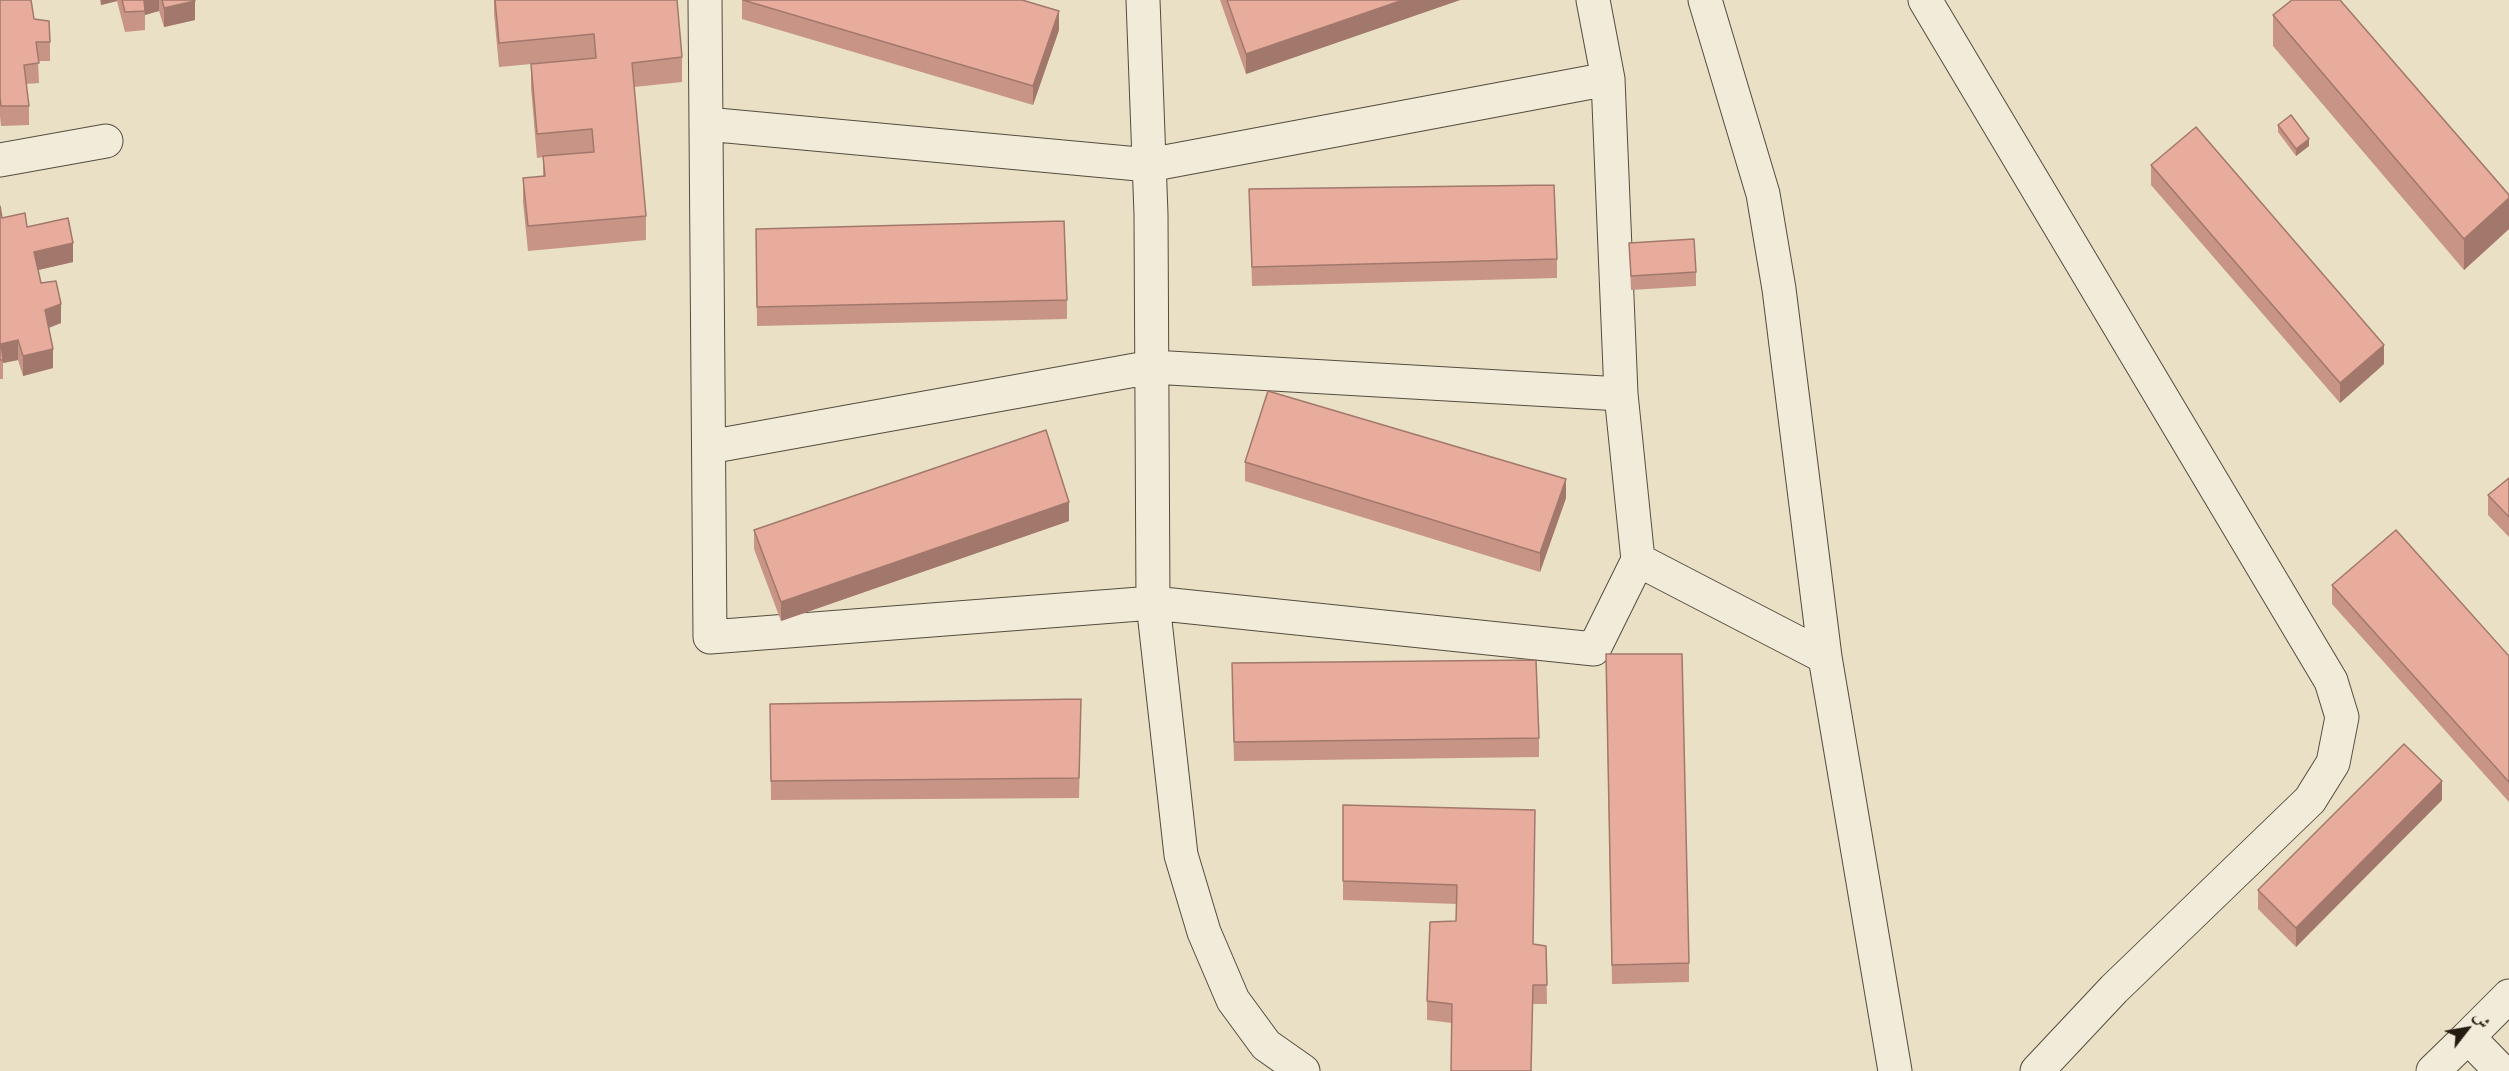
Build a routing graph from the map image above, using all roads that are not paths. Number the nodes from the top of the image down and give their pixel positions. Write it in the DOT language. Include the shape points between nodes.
graph roads {
  1 [pos="705,0"];
  2 [pos="1143,0"];
  3 [pos="1593,0"];
  4 [pos="1705,0"];
  5 [pos="1925,0"];
  6 [pos="1608,79"];
  7 [pos="706,123"];
  8 [pos="106,141"];
  9 [pos="0,160"];
  10 [pos="1149,165"];
  11 [pos="1152,367"];
  12 [pos="1621,394"];
  13 [pos="708,447"];
  14 [pos="1638,560"];
  15 [pos="1153,603"];
  16 [pos="1825,657"];
  17 [pos="2509,996"];
  18 [pos="2468,1037"];
  19 [pos="1303,1071"];
  20 [pos="1895,1071"];
  21 [pos="2037,1071"];
  22 [pos="2433,1071"];
  23 [pos="2501,1071"];
  1 -- 7 [label="lane"];
  2 -- 10 [label="lane"];
  3 -- 6 [label="lane"];
  4 -- 16 [label="lane" via="1763,194 1779,289"];
  5 -- 21 [label="lane" via="2331,681 2342,717 2333,763 2310,800 2114,989"];
  6 -- 10 [label="lane"];
  6 -- 12 [label="lane"];
  7 -- 10 [label="lane"];
  7 -- 13 [label="lane"];
  8 -- 9 [label="lane"];
  10 -- 11 [label="lane"];
  11 -- 12 [label="lane"];
  11 -- 13 [label="lane"];
  11 -- 15 [label="lane"];
  12 -- 14 [label="lane"];
  13 -- 15 [label="lane" via="710,637"];
  14 -- 15 [label="lane" via="1594,649"];
  14 -- 16 [label="lane"];
  15 -- 19 [label="lane" via="1181,855 1204,932 1233,1000 1266,1045"];
  16 -- 20 [label="lane"];
  17 -- 18 [label="lane"];
  18 -- 22 [label="lane"];
  18 -- 23 [label="lane"];
}
